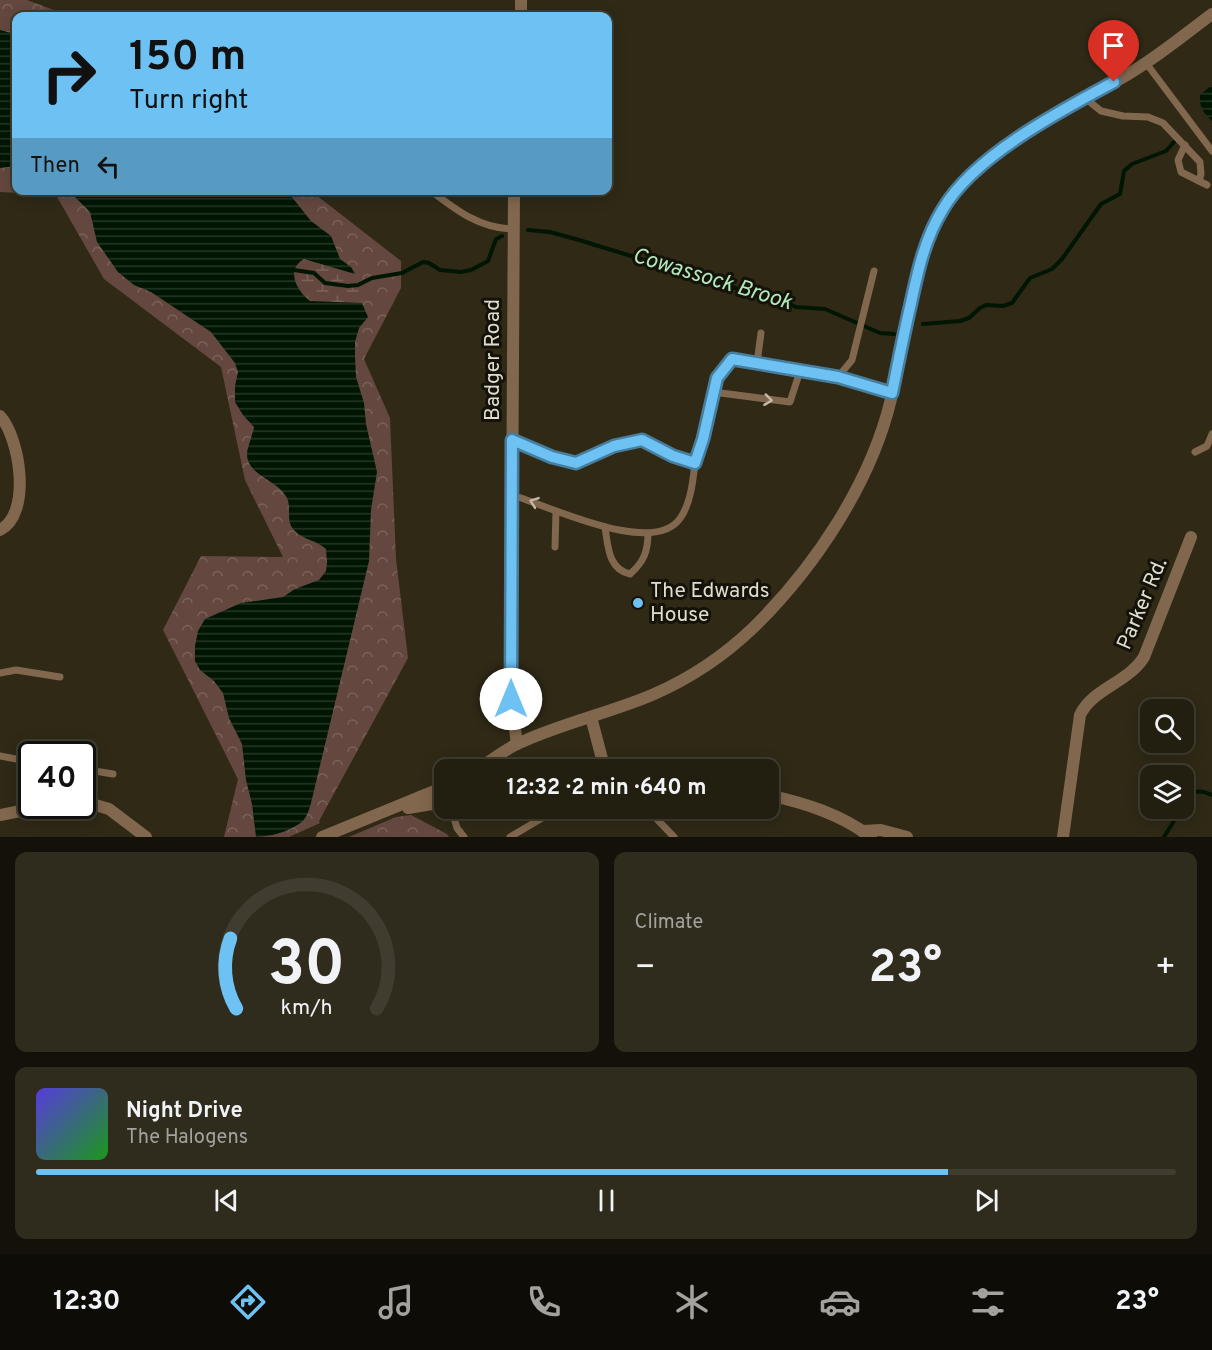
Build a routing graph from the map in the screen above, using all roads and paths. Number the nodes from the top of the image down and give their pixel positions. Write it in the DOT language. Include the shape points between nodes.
graph roads {
  1 [pos="1212,14"];
  2 [pos="1146,63"];
  3 [pos="1085,98"];
  4 [pos="1185,145"];
  5 [pos="1212,150"];
  6 [pos="1199,181"];
  7 [pos="1207,185"];
  8 [pos="436,195"];
  9 [pos="514,195"];
  10 [pos="514,229"];
  11 [pos="874,271"];
  12 [pos="761,333"];
  13 [pos="757,363"];
  14 [pos="800,370"];
  15 [pos="838,377"];
  16 [pos="713,392"];
  17 [pos="892,393"];
  18 [pos="0,416"];
  19 [pos="1212,434"];
  20 [pos="512,440"];
  21 [pos="1195,452"];
  22 [pos="695,463"];
  23 [pos="512,495"];
  24 [pos="556,511"];
  25 [pos="605,527"];
  26 [pos="0,530"];
  27 [pos="648,533"];
  28 [pos="1191,537"];
  29 [pos="555,547"];
  30 [pos="0,673"];
  31 [pos="60,676"];
  32 [pos="591,717"];
  33 [pos="517,744"];
  34 [pos="0,756"];
  35 [pos="18,759"];
  36 [pos="495,759"];
  37 [pos="602,759"];
  38 [pos="96,771"];
  39 [pos="113,774"];
  40 [pos="434,791"];
  41 [pos="779,798"];
  42 [pos="434,804"];
  43 [pos="96,805"];
  44 [pos="18,811"];
  45 [pos="386,811"];
  46 [pos="0,815"];
  47 [pos="454,819"];
  48 [pos="541,819"];
  49 [pos="656,819"];
  50 [pos="136,832"];
  51 [pos="866,834"];
  52 [pos="146,837"];
  53 [pos="322,837"];
  54 [pos="464,837"];
  55 [pos="510,837"];
  56 [pos="674,837"];
  57 [pos="907,837"];
  58 [pos="1063,837"];
  1 -- 2 [label="street"];
  2 -- 3 [label="street"];
  2 -- 5 [label="lane"];
  3 -- 4 [label="lane" via="1101,111 1157,119"];
  3 -- 17 [label="street" via="988,160 944,207 920,263"];
  4 -- 6 [label="lane" via="1200,162"];
  4 -- 6 [label="lane" via="1179,167 1186,176"];
  6 -- 7 [label="lane"];
  8 -- 10 [label="lane" via="482,224"];
  9 -- 10 [label="street, Badger Road"];
  10 -- 20 [label="street, Badger Road"];
  11 -- 15 [label="lane" via="852,360"];
  12 -- 13 [label="lane"];
  13 -- 14 [label="lane"];
  13 -- 16 [label="lane" via="732,359 717,378"];
  14 -- 15 [label="lane"];
  16 -- 14 [label="lane, one-way" via="789,402"];
  15 -- 17 [label="lane"];
  16 -- 22 [label="lane"];
  17 -- 32 [label="street" via="875,450 853,496 805,568 769,611 739,640 688,676"];
  18 -- 26 [label="street" via="10,432 20,483 15,512"];
  19 -- 21 [label="lane" via="1207,446"];
  20 -- 22 [label="lane" via="576,463 614,446 642,440"];
  20 -- 23 [label="street, Badger Road"];
  22 -- 27 [label="lane" via="693,485 681,518 663,532"];
  24 -- 23 [label="lane, one-way"];
  23 -- 33 [label="street, Badger Road" via="511,699"];
  24 -- 25 [label="lane"];
  24 -- 29 [label="lane"];
  25 -- 27 [label="lane"];
  25 -- 27 [label="lane" via="613,563 621,572 630,574 640,566 648,549"];
  28 -- 58 [label="street, Parker Rd." via="1144,657 1124,678 1090,700 1080,716"];
  30 -- 31 [label="lane" via="16,670"];
  32 -- 33 [label="street"];
  32 -- 37 [label="street"];
  33 -- 36 [label="street"];
  34 -- 35 [label="lane"];
  38 -- 39 [label="lane"];
  40 -- 45 [label="street"];
  41 -- 51 [label="street" via="821,810"];
  42 -- 45 [label="street"];
  43 -- 50 [label="street" via="109,809"];
  44 -- 46 [label="street"];
  45 -- 53 [label="street"];
  47 -- 54 [label="lane"];
  48 -- 55 [label="lane"];
  49 -- 56 [label="lane"];
  50 -- 52 [label="street"];
  51 -- 57 [label="street" via="881,830"];
}
